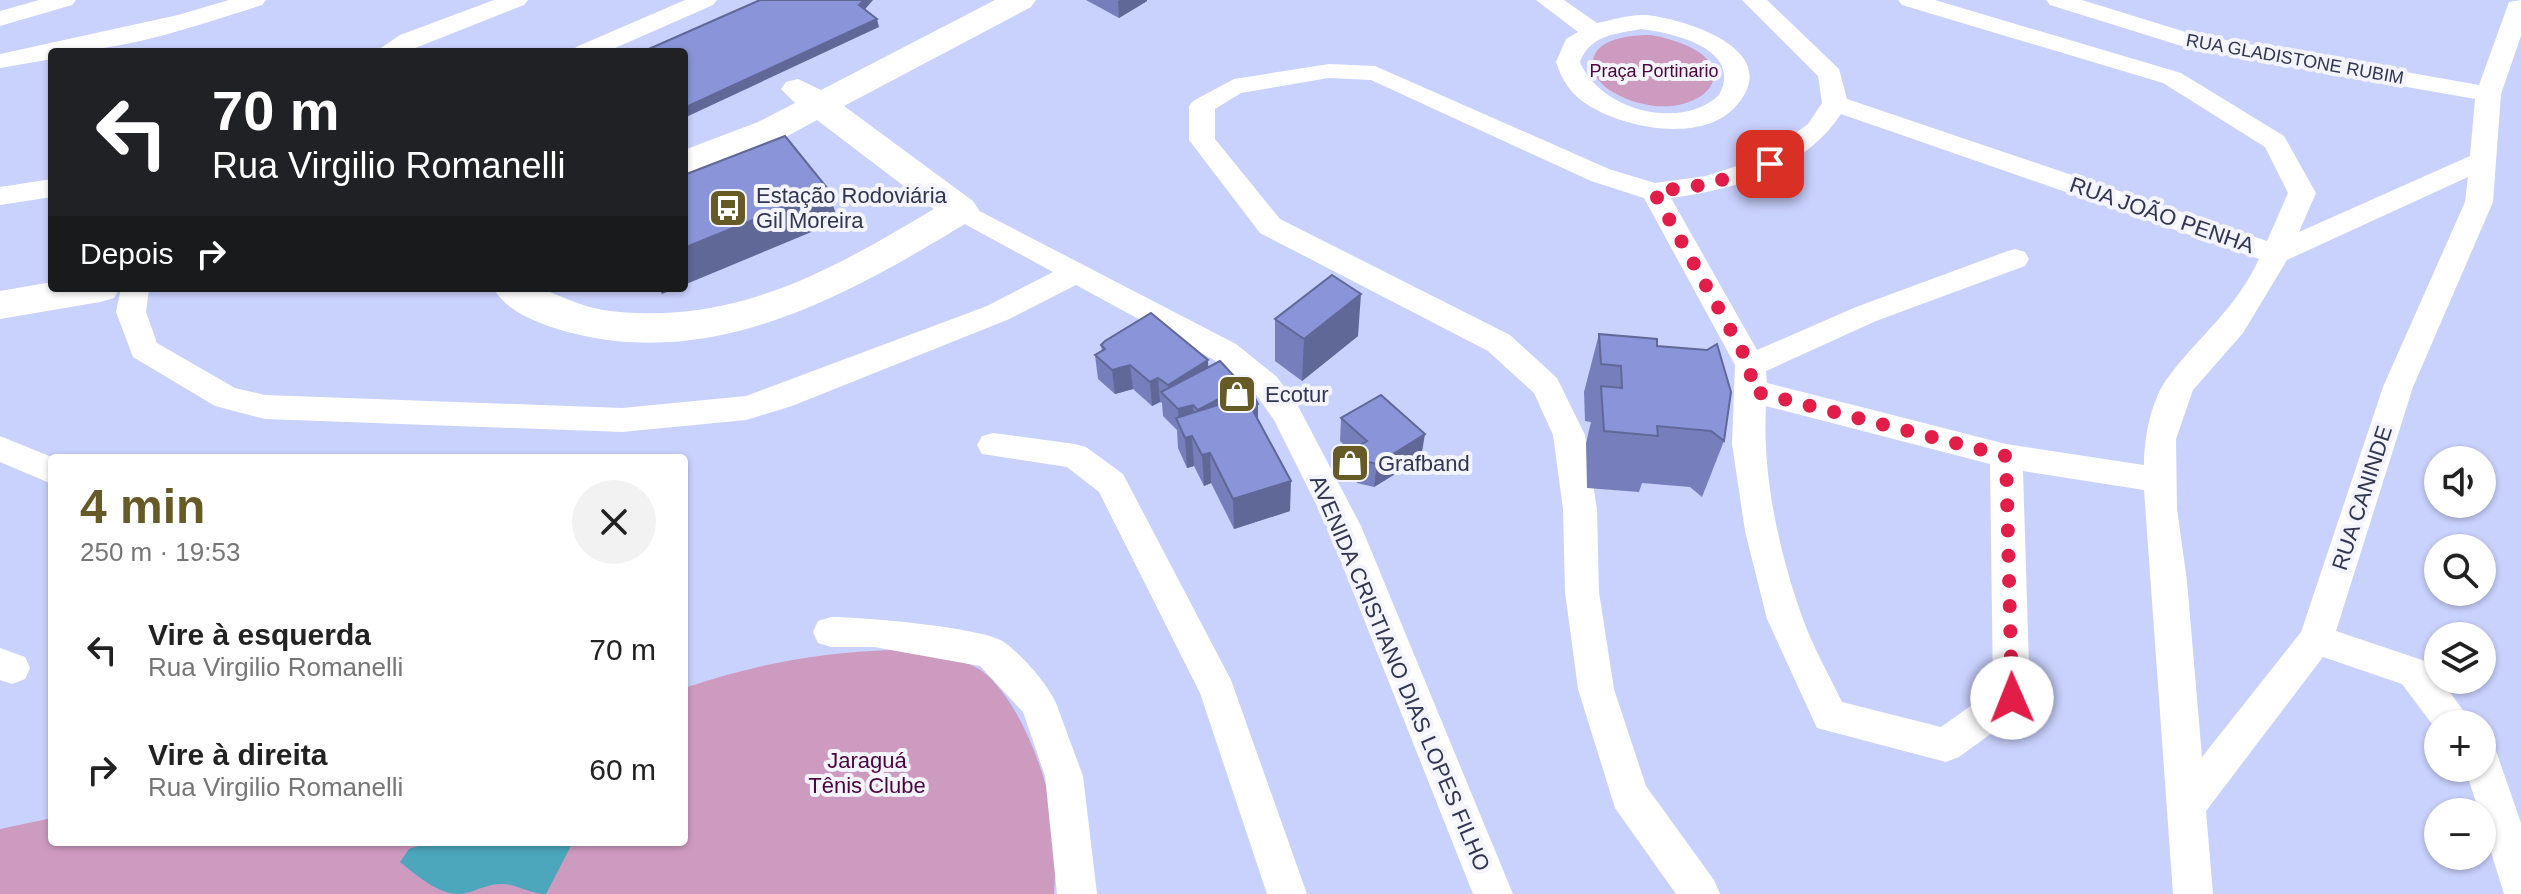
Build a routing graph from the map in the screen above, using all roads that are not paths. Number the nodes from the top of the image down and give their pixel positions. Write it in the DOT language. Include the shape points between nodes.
graph roads {
  1 [pos="64,0"];
  2 [pos="254,0"];
  3 [pos="516,0"];
  4 [pos="705,0"];
  5 [pos="980,0"];
  6 [pos="1020,0"];
  7 [pos="1548,0"];
  8 [pos="1754,0"];
  9 [pos="1910,0"];
  10 [pos="2058,0"];
  11 [pos="2521,2"];
  12 [pos="0,19"];
  13 [pos="1593,31"];
  14 [pos="0,38"];
  15 [pos="70,48"];
  16 [pos="394,48"];
  17 [pos="594,48"];
  18 [pos="48,53"];
  19 [pos="26,59"];
  20 [pos="0,61"];
  21 [pos="2488,94"];
  22 [pos="808,96"];
  23 [pos="1835,103"];
  24 [pos="688,140"];
  25 [pos="2483,160"];
  26 [pos="688,161"];
  27 [pos="48,189"];
  28 [pos="1654,192"];
  29 [pos="0,196"];
  30 [pos="960,210"];
  31 [pos="2274,254"];
  32 [pos="2015,259"];
  33 [pos="1077,272"];
  34 [pos="48,278"];
  35 [pos="0,285"];
  36 [pos="76,292"];
  37 [pos="134,292"];
  38 [pos="519,292"];
  39 [pos="0,305"];
  40 [pos="1751,378"];
  41 [pos="993,445"];
  42 [pos="0,448"];
  43 [pos="2006,456"];
  44 [pos="48,469"];
  45 [pos="2160,480"];
  46 [pos="831,632"];
  47 [pos="2316,639"];
  48 [pos="2443,710"];
  49 [pos="2489,782"];
  50 [pos="2186,807"];
  51 [pos="2521,886"];
  52 [pos="1077,894"];
  53 [pos="1287,894"];
  54 [pos="1493,894"];
  55 [pos="1700,894"];
  56 [pos="2193,894"];
  1 -- 12 [label="street"];
  2 -- 15 [label="street"];
  3 -- 16 [label="street"];
  4 -- 17 [label="street"];
  5 -- 22 [label="main road"];
  6 -- 22 [label="main road"];
  7 -- 13 [label="street"];
  8 -- 23 [label="street" via="1830,74"];
  9 -- 31 [label="street" via="2172,78 2275,142 2302,193"];
  10 -- 21 [label="street, RUA GLADISTONE RUBIM" via="2188,41"];
  11 -- 21 [label="street, RUA CANINDE"];
  13 -- 13 [label="street" via="1577,42 1569,56 1569,72 1597,103 1621,114 1679,121 1725,106 1736,92 1738,76 1731,60 1694,33 1641,22"];
  14 -- 19 [label="street"];
  18 -- 19 [label="street"];
  19 -- 20 [label="street"];
  21 -- 25 [label="street, RUA CANINDE"];
  22 -- 24 [label="main road"];
  22 -- 26 [label="main road" via="771,130"];
  22 -- 30 [label="main road"];
  23 -- 28 [label="street" via="1817,130 1770,164 1709,184"];
  23 -- 31 [label="street, RUA JOÃO PENHA"];
  25 -- 31 [label="street, RUA JOÃO PENHA"];
  25 -- 47 [label="street, RUA CANINDE" via="2479,202 2398,387"];
  27 -- 29 [label="street"];
  28 -- 40 [label="street"];
  28 -- 55 [label="street" via="1600,175 1375,73 1329,71 1234,87 1202,106 1202,140 1270,226 1499,343 1546,386 1569,435 1580,509 1582,592 1601,704 1629,795"];
  30 -- 33 [label="street, AVENIDA CRISTIANO DIAS LOPES FILHO"];
  30 -- 38 [label="main road" via="833,285 776,309 719,324 666,329 603,326 555,314"];
  31 -- 45 [label="street" via="2233,326 2179,385 2160,439"];
  32 -- 40 [label="street" via="1866,314"];
  33 -- 37 [label="street" via="997,313 781,398 731,410 622,420 265,407 226,398 144,349 131,312"];
  33 -- 54 [label="street, AVENIDA CRISTIANO DIAS LOPES FILHO" via="1225,352 1266,385 1287,414 1344,526"];
  34 -- 35 [label="main road"];
  36 -- 39 [label="main road"];
  40 -- 43 [label="street"];
  40 -- 43 [label="street" via="1748,444 1762,531 1785,619 1830,716 1946,745 2012,698"];
  41 -- 53 [label="street" via="1075,456 1111,483 1218,691"];
  42 -- 44 [label="street"];
  43 -- 45 [label="street"];
  45 -- 50 [label="street"];
  46 -- 52 [label="street" via="874,632 990,652 1038,703 1064,776"];
  47 -- 48 [label="street" via="2415,673"];
  47 -- 50 [label="street, RUA CANINDE"];
  49 -- 51 [label="street"];
  50 -- 56 [label="street"];
}
